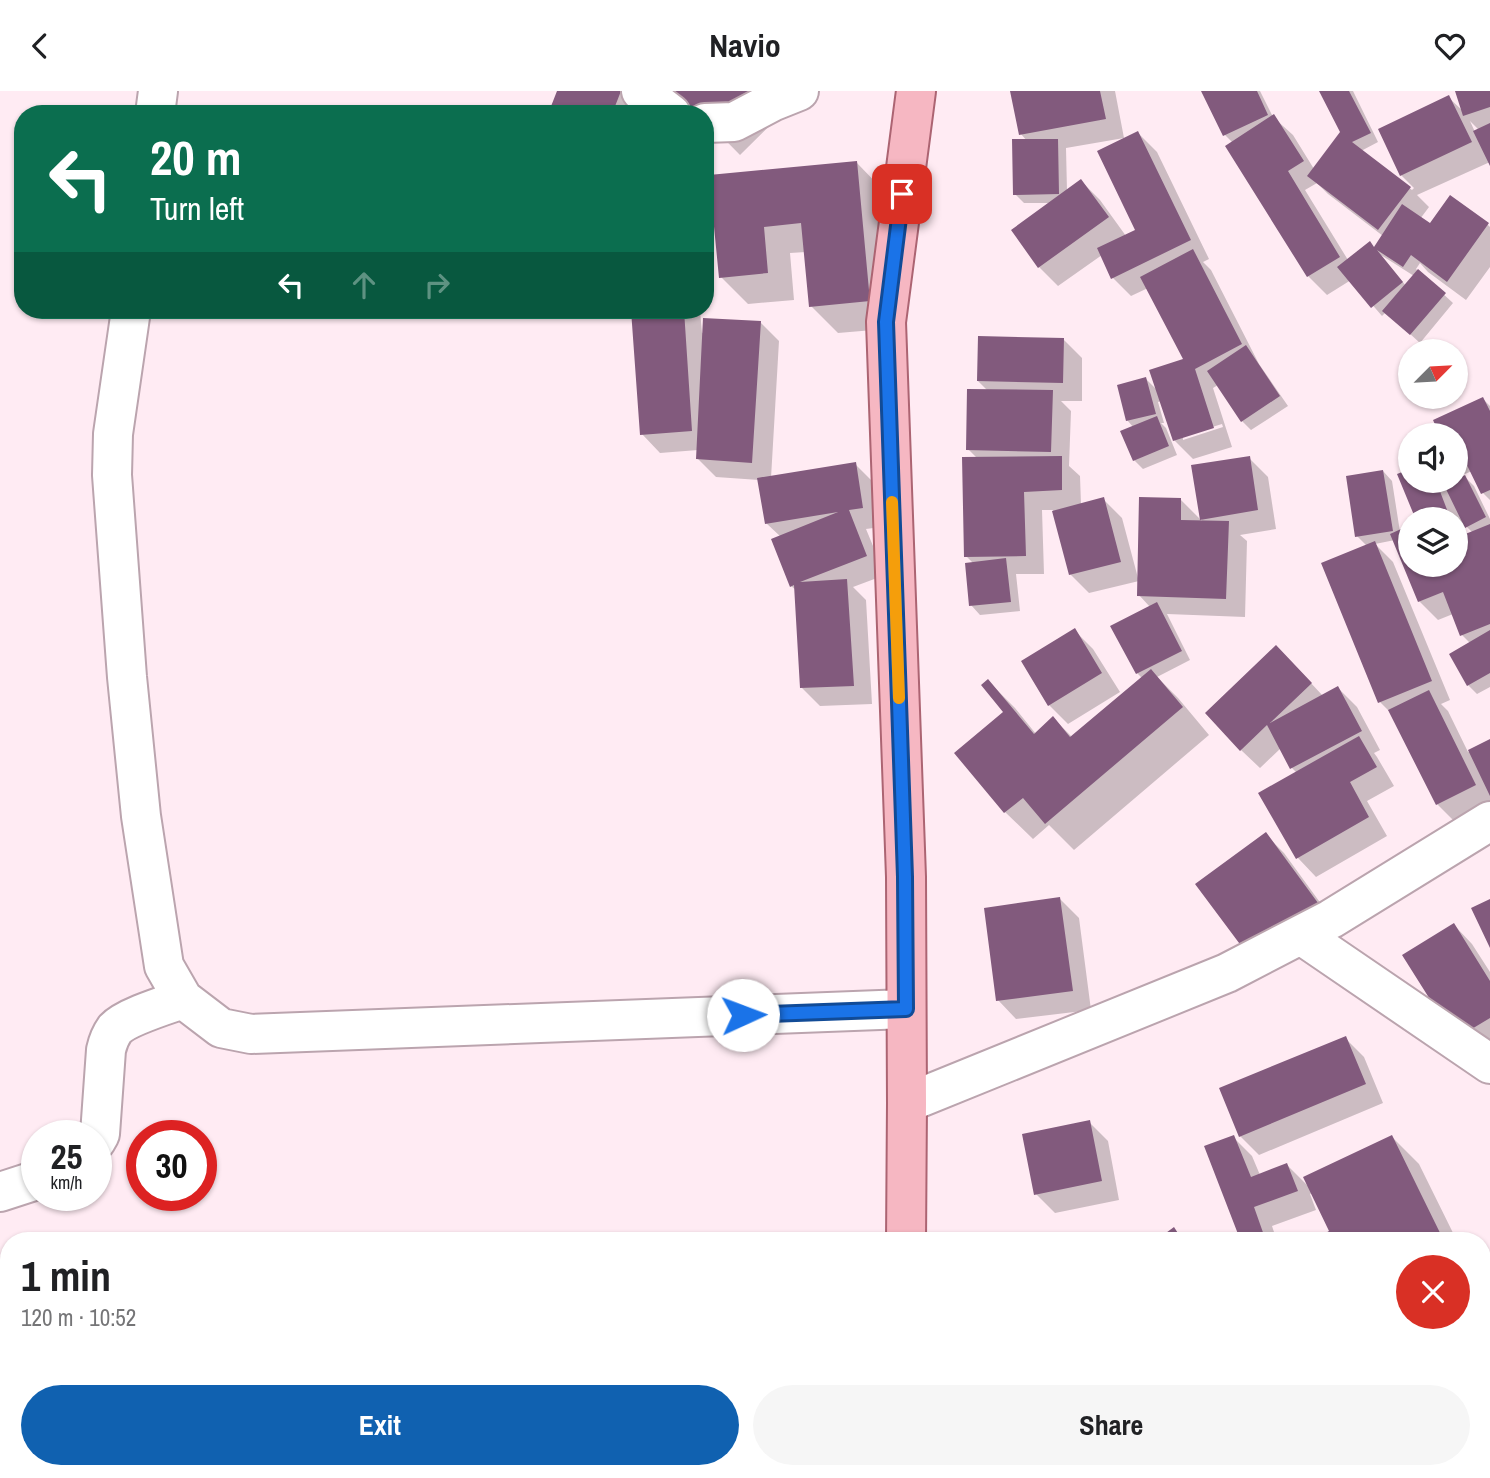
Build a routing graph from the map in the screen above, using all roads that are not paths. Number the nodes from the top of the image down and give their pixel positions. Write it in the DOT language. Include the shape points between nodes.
graph roads {
  1 [pos="641,91"];
  2 [pos="799,91"];
  3 [pos="916,91"];
  4 [pos="659,105"];
  5 [pos="714,123"];
  6 [pos="130,319"];
  7 [pos="1490,821"];
  8 [pos="1301,935"];
  9 [pos="183,999"];
  10 [pos="906,1009"];
  11 [pos="1490,1064"];
  12 [pos="907,1103"];
  13 [pos="101,1120"];
  14 [pos="21,1185"];
  15 [pos="0,1192"];
  16 [pos="906,1232"];
  1 -- 4 [label="street"];
  2 -- 5 [label="street" via="734,122"];
  3 -- 10 [label="main road" via="886,322"];
  6 -- 9 [label="street" via="113,434 112,475 127,677 141,816 164,966"];
  7 -- 8 [label="street"];
  8 -- 11 [label="street"];
  8 -- 12 [label="street" via="1227,973"];
  9 -- 10 [label="street" via="221,1028 251,1034"];
  9 -- 13 [label="street" via="118,1026 109,1038"];
  10 -- 12 [label="main road"];
  12 -- 16 [label="main road"];
  14 -- 15 [label="street"];
}
